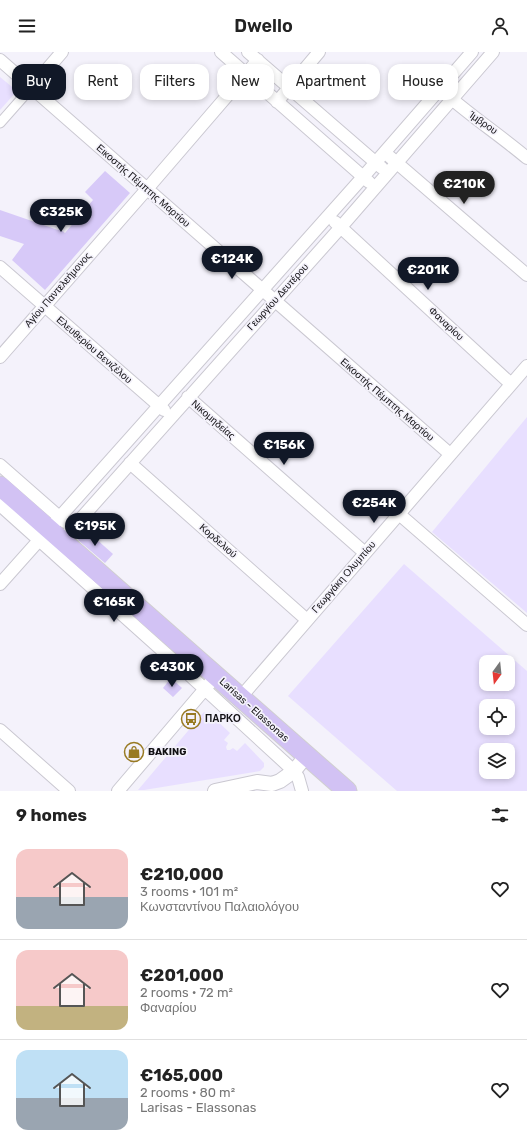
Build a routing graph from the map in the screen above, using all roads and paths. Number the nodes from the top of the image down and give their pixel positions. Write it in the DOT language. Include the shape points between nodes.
graph roads {
  1 [pos="62,52"];
  2 [pos="221,52"];
  3 [pos="248,52"];
  4 [pos="319,52"];
  5 [pos="472,52"];
  6 [pos="493,52"];
  7 [pos="0,60"];
  8 [pos="258,60"];
  9 [pos="52,64"];
  10 [pos="235,64"];
  11 [pos="255,64"];
  12 [pos="309,64"];
  13 [pos="458,68"];
  14 [pos="12,71"];
  15 [pos="282,81"];
  16 [pos="458,92"];
  17 [pos="282,96"];
  18 [pos="274,99"];
  19 [pos="20,100"];
  20 [pos="45,100"];
  21 [pos="224,100"];
  22 [pos="304,100"];
  23 [pos="430,100"];
  24 [pos="451,100"];
  25 [pos="453,100"];
  26 [pos="277,102"];
  27 [pos="0,123"];
  28 [pos="385,152"];
  29 [pos="527,158"];
  30 [pos="376,162"];
  31 [pos="397,162"];
  32 [pos="387,173"];
  33 [pos="363,177"];
  34 [pos="375,188"];
  35 [pos="147,190"];
  36 [pos="329,216"];
  37 [pos="341,227"];
  38 [pos="0,267"];
  39 [pos="527,275"];
  40 [pos="262,290"];
  41 [pos="274,301"];
  42 [pos="44,306"];
  43 [pos="0,357"];
  44 [pos="527,366"];
  45 [pos="511,384"];
  46 [pos="188,397"];
  47 [pos="159,406"];
  48 [pos="171,416"];
  49 [pos="450,454"];
  50 [pos="130,463"];
  51 [pos="0,465"];
  52 [pos="0,486"];
  53 [pos="0,505"];
  54 [pos="399,514"];
  55 [pos="55,534"];
  56 [pos="365,553"];
  57 [pos="0,584"];
  58 [pos="307,620"];
  59 [pos="527,625"];
  60 [pos="210,682"];
  61 [pos="240,698"];
  62 [pos="0,730"];
  63 [pos="306,756"];
  64 [pos="294,771"];
  65 [pos="270,789"];
  66 [pos="69,791"];
  67 [pos="118,791"];
  68 [pos="215,791"];
  69 [pos="302,791"];
  70 [pos="347,791"];
  1 -- 9 [label="street"];
  2 -- 10 [label="street"];
  3 -- 8 [label="street"];
  4 -- 12 [label="street"];
  5 -- 13 [label="street, Γεωργίου Δευτέρου"];
  6 -- 16 [label="street, Γεωργίου Δευτέρου"];
  7 -- 14 [label="street, Εικοστής Πέμπτης Μαρτίου"];
  8 -- 11 [label="street, Αγίου Παντελεήμονος"];
  8 -- 15 [label="street"];
  17 -- 26 [label="street"];
  18 -- 26 [label="street"];
  19 -- 27 [label="street"];
  20 -- 35 [label="street, Εικοστής Πέμπτης Μαρτίου"];
  21 -- 35 [label="street, Αγίου Παντελεήμονος"];
  22 -- 30 [label="street"];
  23 -- 28 [label="street, Γεωργίου Δευτέρου"];
  24 -- 31 [label="street, Γεωργίου Δευτέρου"];
  25 -- 29 [label="street, Ίμβρου"];
  26 -- 33 [label="street"];
  28 -- 30 [label="street, Γεωργίου Δευτέρου"];
  28 -- 31 [label="street"];
  30 -- 32 [label="street"];
  30 -- 33 [label="street, Γεωργίου Δευτέρου"];
  31 -- 32 [label="street, Γεωργίου Δευτέρου"];
  31 -- 39 [label="street"];
  32 -- 34 [label="street, Γεωργίου Δευτέρου"];
  33 -- 34 [label="street"];
  33 -- 36 [label="street, Γεωργίου Δευτέρου"];
  34 -- 37 [label="street, Γεωργίου Δευτέρου"];
  35 -- 40 [label="street, Εικοστής Πέμπτης Μαρτίου"];
  35 -- 42 [label="street, Αγίου Παντελεήμονος"];
  36 -- 37 [label="street, Φαναρίου"];
  36 -- 40 [label="street, Γεωργίου Δευτέρου"];
  37 -- 41 [label="street, Γεωργίου Δευτέρου"];
  37 -- 45 [label="street, Φαναρίου"];
  38 -- 42 [label="street, Ελευθερίου Βενιζέλου"];
  40 -- 41 [label="street, Εικοστής Πέμπτης Μαρτίου"];
  40 -- 47 [label="street, Γεωργίου Δευτέρου"];
  41 -- 46 [label="street, Γεωργίου Δευτέρου"];
  41 -- 49 [label="street, Εικοστής Πέμπτης Μαρτίου"];
  42 -- 43 [label="street, Αγίου Παντελεήμονος"];
  42 -- 47 [label="street, Ελευθερίου Βενιζέλου"];
  44 -- 45 [label="street, Γεωργάκη Ολυμπίου"];
  45 -- 49 [label="street, Γεωργάκη Ολυμπίου"];
  46 -- 48 [label="street, Γεωργίου Δευτέρου"];
  46 -- 56 [label="street, Νικομηδείας"];
  47 -- 48 [label="street, Ελευθερίου Βενιζέλου"];
  47 -- 55 [label="street, Γεωργίου Δευτέρου"];
  48 -- 50 [label="street, Γεωργίου Δευτέρου"];
  49 -- 54 [label="street, Γεωργάκη Ολυμπίου"];
  50 -- 55 [label="street, Γεωργίου Δευτέρου"];
  50 -- 58 [label="street, Κορδελιού"];
  51 -- 55 [label="street"];
  52 -- 55 [label="highway, Larisas - Elassonas"];
  53 -- 55 [label="street"];
  54 -- 56 [label="street, Γεωργάκη Ολυμπίου"];
  54 -- 59 [label="street"];
  55 -- 57 [label="street"];
  55 -- 60 [label="highway, Larisas - Elassonas"];
  56 -- 58 [label="street, Γεωργάκη Ολυμπίου"];
  58 -- 61 [label="street, Γεωργάκη Ολυμπίου"];
  60 -- 61 [label="highway, Larisas - Elassonas"];
  60 -- 64 [label="street"];
  60 -- 67 [label="street"];
  61 -- 63 [label="highway, Larisas - Elassonas"];
  62 -- 66 [label="street"];
  63 -- 64 [label="street"];
  63 -- 70 [label="highway, Larisas - Elassonas"];
  64 -- 65 [label="street"];
  64 -- 69 [label="street"];
  65 -- 68 [label="street" via="257,782"];
}
